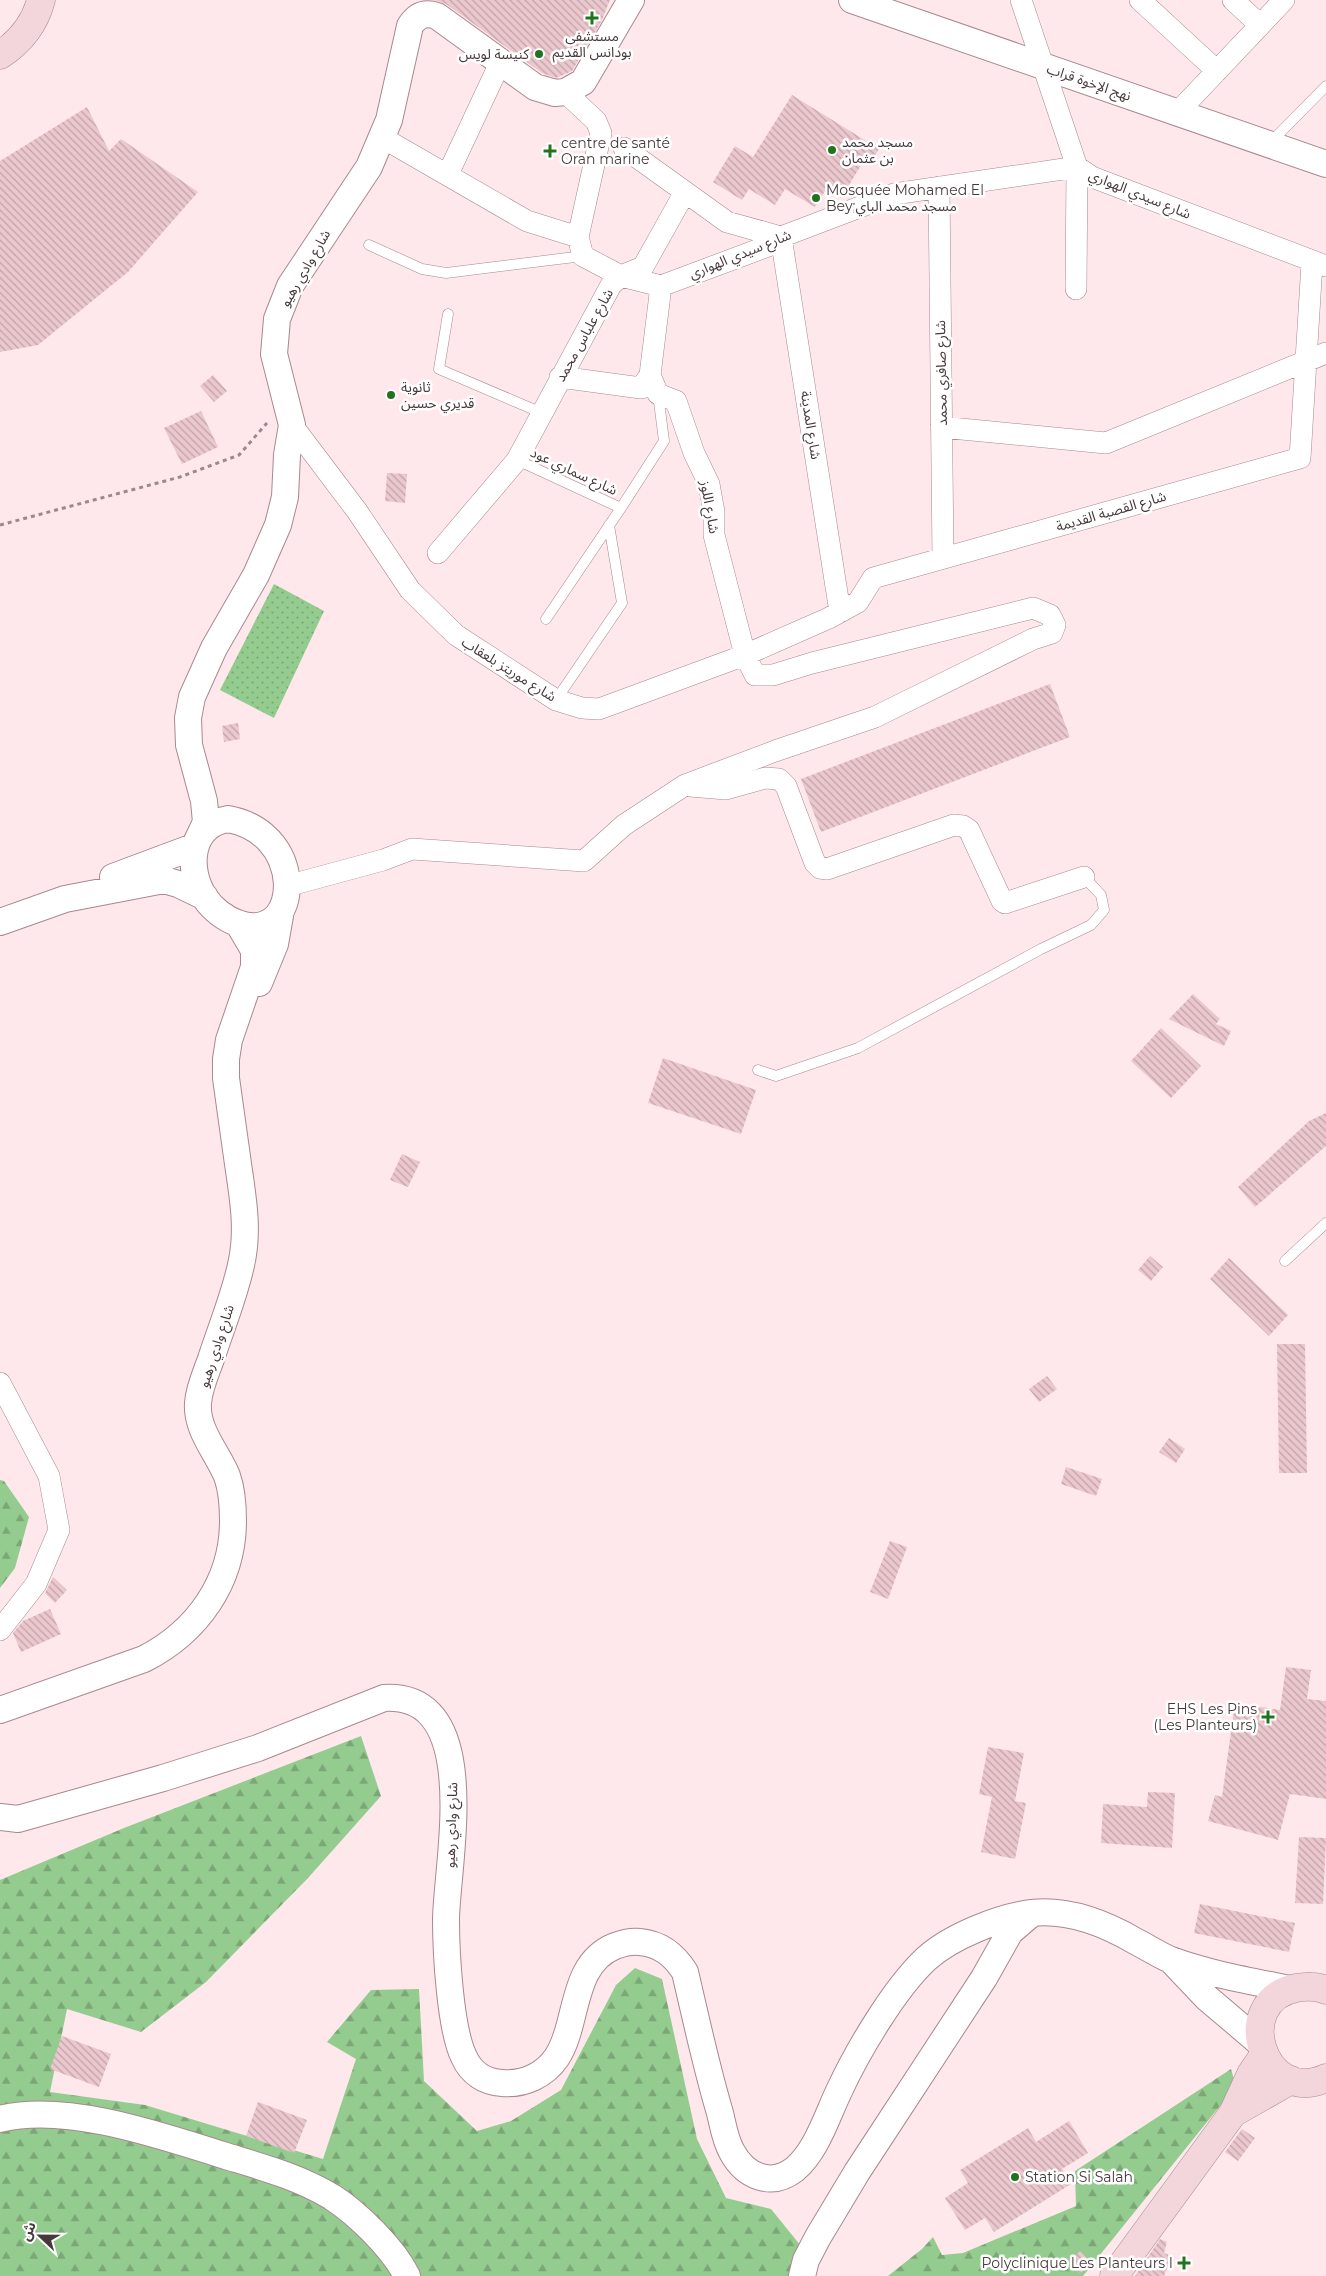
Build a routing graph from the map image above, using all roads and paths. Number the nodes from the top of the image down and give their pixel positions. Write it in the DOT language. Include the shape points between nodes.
graph roads {
  1 [pos="41,0"];
  2 [pos="632,0"];
  3 [pos="852,0"];
  4 [pos="1021,0"];
  5 [pos="1140,0"];
  6 [pos="1233,0"];
  7 [pos="1284,0"];
  8 [pos="1260,25"];
  9 [pos="0,55"];
  10 [pos="500,63"];
  11 [pos="1045,67"];
  12 [pos="1217,71"];
  13 [pos="1326,86"];
  14 [pos="565,92"];
  15 [pos="1177,113"];
  16 [pos="383,138"];
  17 [pos="1269,144"];
  18 [pos="624,148"];
  19 [pos="1326,164"];
  20 [pos="1077,167"];
  21 [pos="448,174"];
  22 [pos="938,187"];
  23 [pos="685,192"];
  24 [pos="781,237"];
  25 [pos="369,244"];
  26 [pos="580,247"];
  27 [pos="1319,265"];
  28 [pos="621,276"];
  29 [pos="661,286"];
  30 [pos="1076,289"];
  31 [pos="448,314"];
  32 [pos="1317,356"];
  33 [pos="650,374"];
  34 [pos="560,377"];
  35 [pos="658,394"];
  36 [pos="542,413"];
  37 [pos="289,414"];
  38 [pos="941,427"];
  39 [pos="517,460"];
  40 [pos="620,508"];
  41 [pos="0,524"];
  42 [pos="609,525"];
  43 [pos="438,553"];
  44 [pos="943,558"];
  45 [pos="840,612"];
  46 [pos="546,619"];
  47 [pos="745,655"];
  48 [pos="556,700"];
  49 [pos="189,745"];
  50 [pos="685,785"];
  51 [pos="238,821"];
  52 [pos="196,843"];
  53 [pos="1084,877"];
  54 [pos="205,897"];
  55 [pos="284,898"];
  56 [pos="65,899"];
  57 [pos="0,922"];
  58 [pos="238,923"];
  59 [pos="758,1070"];
  60 [pos="230,1109"];
  61 [pos="1326,1223"];
  62 [pos="1285,1261"];
  63 [pos="0,1383"];
  64 [pos="0,1630"];
  65 [pos="0,1710"];
  66 [pos="1,1818"];
  67 [pos="1031,1913"];
  68 [pos="1170,1960"];
  69 [pos="1290,1989"];
  70 [pos="1326,1990"];
  71 [pos="1262,2049"];
  72 [pos="1324,2079"];
  73 [pos="1292,2080"];
  74 [pos="1233,2113"];
  75 [pos="0,2119"];
  76 [pos="407,2276"];
  77 [pos="802,2276"];
  78 [pos="1114,2276"];
  1 -- 9 [label="main road" via="28,29"];
  2 -- 14 [label="street" via="589,74 576,88"];
  3 -- 11 [label="street, نهج الإخوة قراب"];
  4 -- 11 [label="street"];
  5 -- 12 [label="street"];
  6 -- 8 [label="street"];
  7 -- 8 [label="street"];
  8 -- 12 [label="street"];
  10 -- 14 [label="street" via="544,92"];
  10 -- 16 [label="street, شارع وادي رهيو" via="437,16 425,14 414,21 410,26"];
  10 -- 21 [label="street"];
  11 -- 15 [label="street, نهج الإخوة قراب"];
  11 -- 20 [label="street"];
  12 -- 15 [label="street"];
  13 -- 17 [label="lane"];
  14 -- 26 [label="street" via="596,121 601,133"];
  15 -- 17 [label="street, نهج الإخوة قراب"];
  16 -- 21 [label="street"];
  16 -- 37 [label="street, شارع وادي رهيو" via="369,167 282,302 274,354"];
  17 -- 19 [label="street, نهج الإخوة قراب"];
  18 -- 23 [label="street"];
  20 -- 22 [label="street, شارع سيدي الهواري"];
  20 -- 27 [label="street, شارع سيدي الهواري" via="1092,177"];
  20 -- 30 [label="street"];
  21 -- 26 [label="street" via="531,223"];
  22 -- 24 [label="street, شارع سيدي الهواري" via="894,194"];
  22 -- 38 [label="street, شارع صافري محمد"];
  23 -- 24 [label="street" via="727,222"];
  23 -- 28 [label="street, شارع علباس محمد" via="643,267"];
  24 -- 29 [label="street, شارع سيدي الهواري" via="768,246"];
  24 -- 45 [label="street, شارع المدينة"];
  25 -- 26 [label="lane" via="422,269 446,273"];
  26 -- 28 [label="street"];
  27 -- 32 [label="street, شارع القصبة القديمة"];
  28 -- 29 [label="street"];
  28 -- 34 [label="street, شارع علباس محمد" via="611,285"];
  29 -- 33 [label="street"];
  31 -- 36 [label="lane" via="439,370"];
  32 -- 38 [label="street" via="1106,443"];
  32 -- 44 [label="street, شارع القصبة القديمة" via="1300,458"];
  33 -- 34 [label="street" via="641,388"];
  33 -- 35 [label="street"];
  34 -- 36 [label="street, شارع علباس محمد"];
  35 -- 40 [label="lane, شارع سماري عود" via="664,441"];
  35 -- 47 [label="street, شارع اللوز" via="676,401 709,484 714,535"];
  36 -- 39 [label="street, شارع علباس محمد"];
  37 -- 41 [label="path" via="240,455 180,477"];
  37 -- 48 [label="street, شارع موريتز بلعقاب" via="410,590 456,635"];
  37 -- 49 [label="street, شارع وادي رهيو" via="285,496 278,525 256,575 200,676 188,718"];
  38 -- 44 [label="street, شارع صافري محمد"];
  39 -- 40 [label="lane, شارع سماري عود"];
  39 -- 43 [label="street, شارع علباس محمد"];
  40 -- 42 [label="lane, شارع سماري عود"];
  42 -- 46 [label="lane, شارع سماري عود"];
  42 -- 48 [label="lane" via="622,603"];
  44 -- 45 [label="street, شارع القصبة القديمة" via="873,578 858,602"];
  45 -- 47 [label="street, شارع موريتز بلعقاب"];
  47 -- 48 [label="street, شارع موريتز بلعقاب" via="599,709 582,708"];
  47 -- 50 [label="street, شارع اللوز" via="755,675 773,676 812,663 1033,608 1050,615 1055,626 1052,633 875,717 775,750"];
  49 -- 51 [label="street, شارع وادي رهيو" via="216,794"];
  49 -- 52 [label="street, شارع وادي رهيو" via="204,801 206,822"];
  50 -- 53 [label="street" via="726,789 765,778 779,779 786,786 815,863 820,868 827,869 954,826 963,826 969,830 1005,903"];
  50 -- 55 [label="street" via="624,825 584,860 412,849"];
  51 -- 52 [label="street" via="228,819 213,823 201,832"];
  51 -- 55 [label="street, شارع وادي رهيو" via="270,840 283,861"];
  52 -- 54 [label="street, شارع وادي رهيو" via="195,869"];
  52 -- 56 [label="street"];
  53 -- 59 [label="lane" via="1101,895 1104,910 1090,925 858,1048 776,1076"];
  54 -- 56 [label="street" via="164,880"];
  54 -- 58 [label="street" via="217,910"];
  55 -- 58 [label="street" via="267,923 248,926"];
  55 -- 60 [label="street, شارع وادي رهيو" via="275,944 236,1048"];
  56 -- 57 [label="street"];
  58 -- 60 [label="street, شارع وادي رهيو" via="254,950 254,959 252,976 227,1050"];
  60 -- 65 [label="street, شارع وادي رهيو" via="246,1220 244,1252 198,1405 201,1424 228,1477 232,1495 233,1531 220,1584 201,1615 160,1651"];
  61 -- 62 [label="lane"];
  63 -- 64 [label="street" via="49,1476 59,1530 36,1584"];
  66 -- 67 [label="street, شارع وادي رهيو" via="18,1819 164,1778 258,1748 384,1698 398,1697 413,1702 429,1713 439,1728 450,1761 454,1807 446,1919 447,1957 456,2029 463,2056 470,2068 482,2078 514,2084 544,2072 557,2056 585,1975 595,1961 607,1949 635,1941 650,1943 664,1949 685,1972 711,2083 731,2150 751,2174 763,2179 778,2178 804,2160 850,2067 907,1981 927,1958 945,1944 971,1932"];
  67 -- 68 [label="street" via="1058,1912 1090,1920 1116,1930"];
  67 -- 77 [label="street" via="1010,1932 984,1978 858,2172 818,2237"];
  68 -- 69 [label="street"];
  68 -- 71 [label="street"];
  69 -- 70 [label="main road" via="1305,1986"];
  69 -- 71 [label="main road" via="1278,1996 1265,2011 1259,2030"];
  71 -- 73 [label="main road" via="1275,2070"];
  71 -- 74 [label="main road"];
  72 -- 73 [label="main road"];
  73 -- 74 [label="main road"];
  74 -- 78 [label="main road"];
  75 -- 76 [label="street" via="23,2115 60,2116 139,2130 301,2181 354,2214 387,2248"];
}
